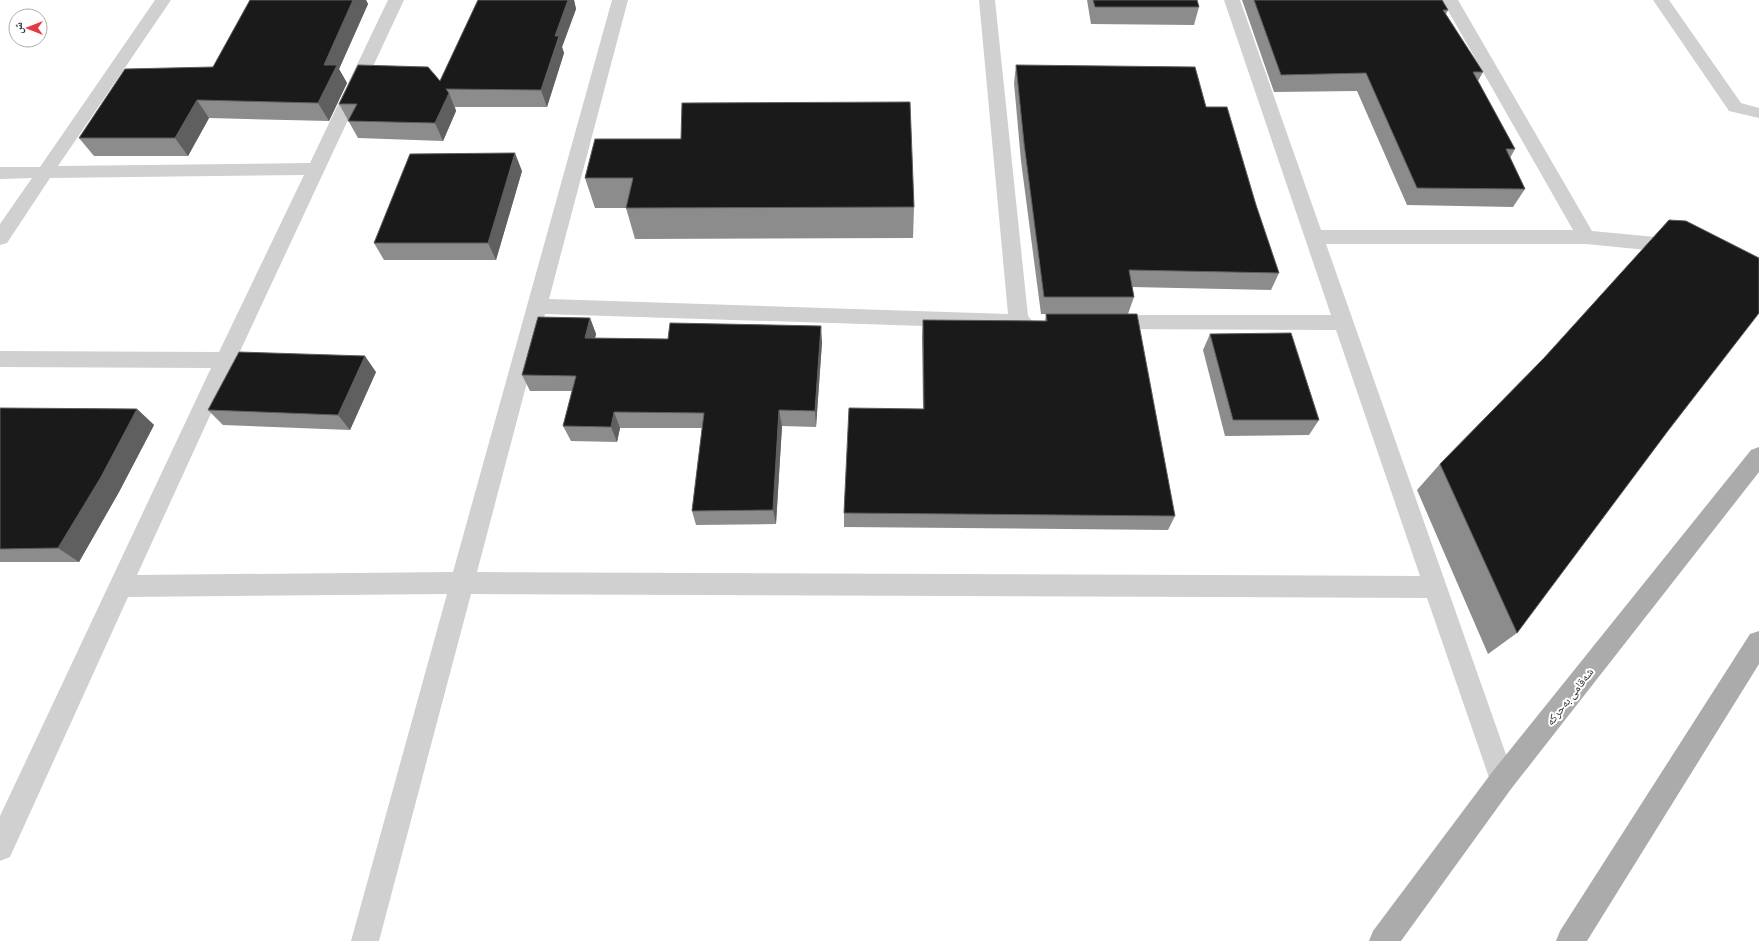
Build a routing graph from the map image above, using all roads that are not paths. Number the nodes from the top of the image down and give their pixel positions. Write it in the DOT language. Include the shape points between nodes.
graph roads {
  1 [pos="163,0"];
  2 [pos="396,0"];
  3 [pos="620,0"];
  4 [pos="987,0"];
  5 [pos="1232,0"];
  6 [pos="1450,0"];
  7 [pos="1661,0"];
  8 [pos="1759,113"];
  9 [pos="316,169"];
  10 [pos="45,172"];
  11 [pos="0,173"];
  12 [pos="1314,237"];
  13 [pos="1586,237"];
  14 [pos="0,238"];
  15 [pos="1694,251"];
  16 [pos="536,306"];
  17 [pos="1019,322"];
  18 [pos="1043,322"];
  19 [pos="1090,322"];
  20 [pos="1344,323"];
  21 [pos="0,359"];
  22 [pos="225,360"];
  23 [pos="1759,456"];
  24 [pos="462,583"];
  25 [pos="120,586"];
  26 [pos="1436,588"];
  27 [pos="1759,642"];
  28 [pos="1502,780"];
  29 [pos="0,847"];
  30 [pos="366,941"];
  31 [pos="1384,941"];
  32 [pos="1570,941"];
  1 -- 10 [label="street"];
  2 -- 9 [label="street"];
  3 -- 16 [label="street"];
  4 -- 17 [label="street"];
  5 -- 12 [label="street"];
  6 -- 13 [label="street"];
  7 -- 8 [label="street" via="1735,107"];
  9 -- 10 [label="street"];
  9 -- 22 [label="street"];
  10 -- 11 [label="street"];
  10 -- 14 [label="street"];
  12 -- 13 [label="street"];
  12 -- 20 [label="street"];
  13 -- 15 [label="street" via="1681,246"];
  16 -- 17 [label="street"];
  16 -- 24 [label="street"];
  17 -- 18 [label="street"];
  19 -- 20 [label="street"];
  20 -- 26 [label="street"];
  21 -- 22 [label="street"];
  22 -- 25 [label="street"];
  23 -- 28 [label="main road, شەقامی بەحرکە"];
  24 -- 25 [label="street"];
  24 -- 26 [label="street"];
  24 -- 30 [label="street"];
  25 -- 29 [label="street"];
  26 -- 28 [label="street"];
  27 -- 32 [label="main road"];
  28 -- 31 [label="main road, شەقامی بەحرکە"];
}
